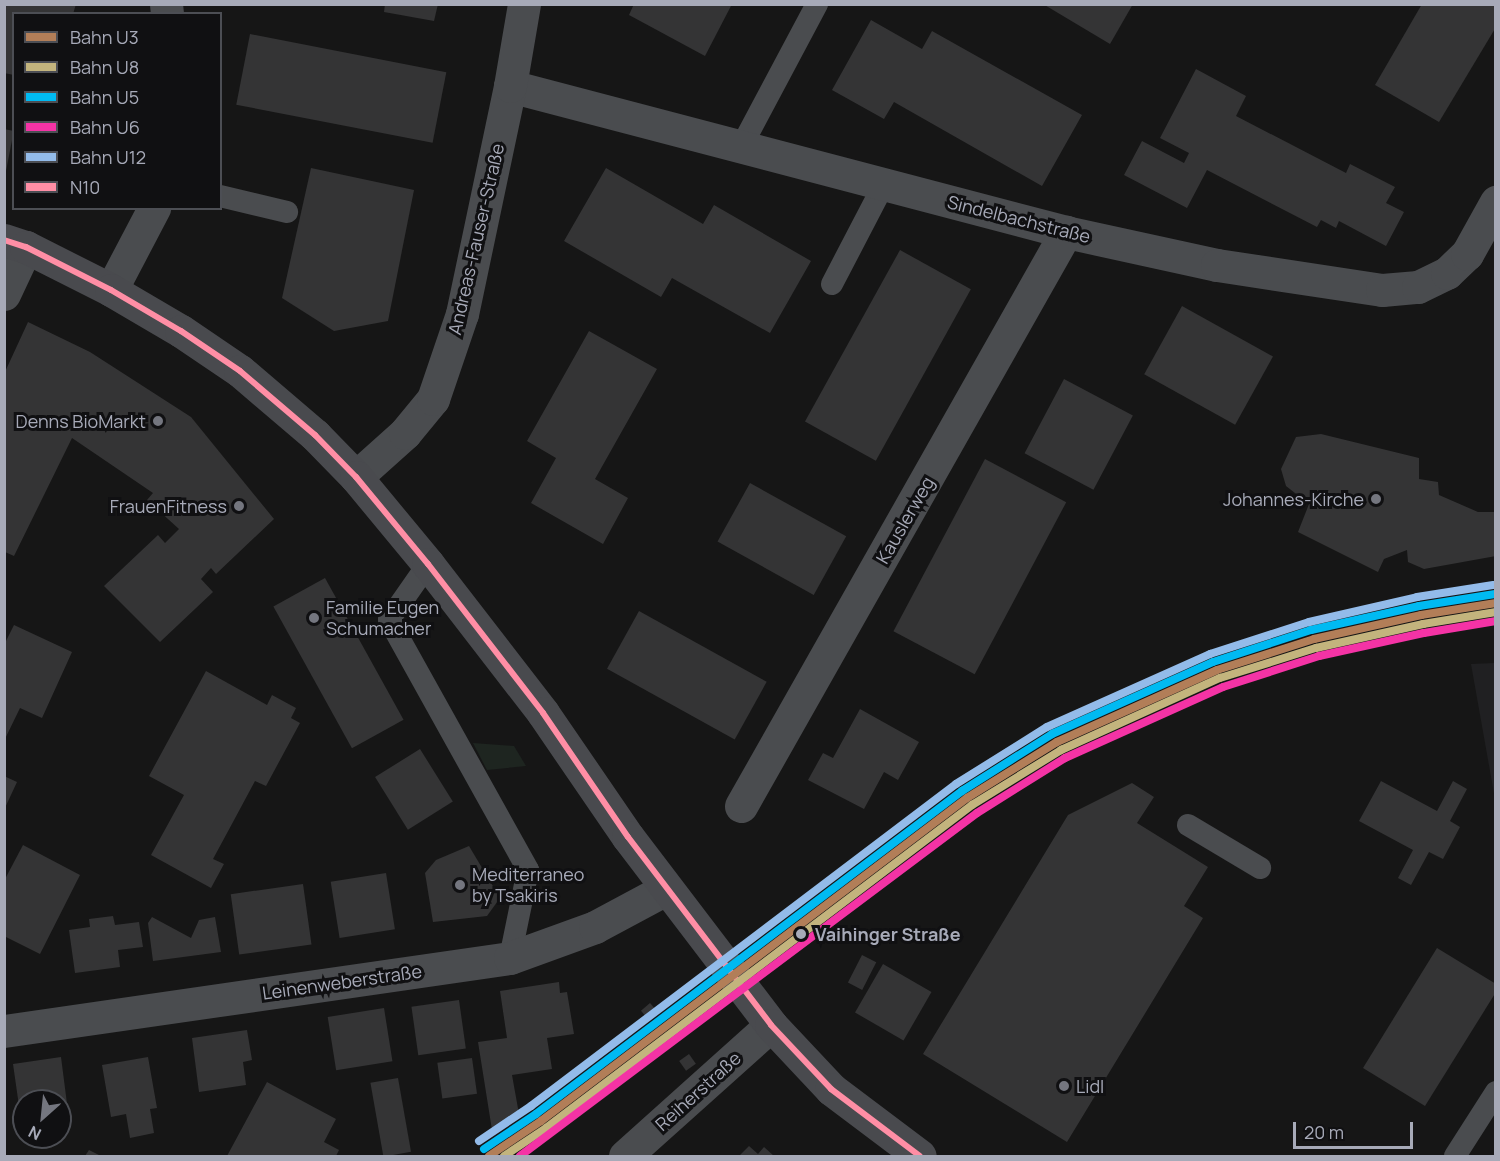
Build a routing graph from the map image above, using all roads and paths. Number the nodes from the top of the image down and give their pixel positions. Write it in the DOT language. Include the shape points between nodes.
graph roads {
  1 [pos="524,4"];
  2 [pos="817,4"];
  3 [pos="510,87"];
  4 [pos="741,147"];
  5 [pos="884,184"];
  6 [pos="222,196"];
  7 [pos="1496,202"];
  8 [pos="153,210"];
  9 [pos="287,212"];
  10 [pos="1066,232"];
  11 [pos="15,243"];
  12 [pos="832,284"];
  13 [pos="111,290"];
  14 [pos="4,294"];
  15 [pos="356,477"];
  16 [pos="428,564"];
  17 [pos="741,806"];
  18 [pos="1188,825"];
  19 [pos="1260,868"];
  20 [pos="666,889"];
  21 [pos="510,958"];
  22 [pos="766,1019"];
  23 [pos="4,1031"];
  24 [pos="1496,1092"];
  25 [pos="625,1156"];
  26 [pos="920,1156"];
  27 [pos="1455,1156"];
  1 -- 3 [label="street, Andreas-Fauser-Straße"];
  2 -- 4 [label="lane"];
  3 -- 4 [label="street, Sindelbachstraße"];
  3 -- 15 [label="street, Andreas-Fauser-Straße" via="462,314 434,399 405,433"];
  4 -- 5 [label="street, Sindelbachstraße"];
  5 -- 10 [label="street, Sindelbachstraße"];
  5 -- 12 [label="lane"];
  6 -- 9 [label="lane"];
  7 -- 10 [label="street, Sindelbachstraße" via="1467,254 1446,273 1418,287 1382,290 1217,265"];
  8 -- 13 [label="street"];
  10 -- 17 [label="street, Kauslerweg"];
  11 -- 13 [label="main road"];
  11 -- 14 [label="street"];
  13 -- 15 [label="main road" via="240,371 315,435"];
  15 -- 16 [label="main road"];
  16 -- 20 [label="main road" via="543,713"];
  16 -- 21 [label="lane" via="389,620 528,870"];
  18 -- 19 [label="lane"];
  20 -- 21 [label="street, Leinenweberstraße" via="595,927"];
  20 -- 22 [label="main road"];
  21 -- 23 [label="street, Leinenweberstraße"];
  22 -- 25 [label="street, Reiherstraße"];
  22 -- 26 [label="main road" via="831,1089"];
  24 -- 27 [label="lane"];
}
